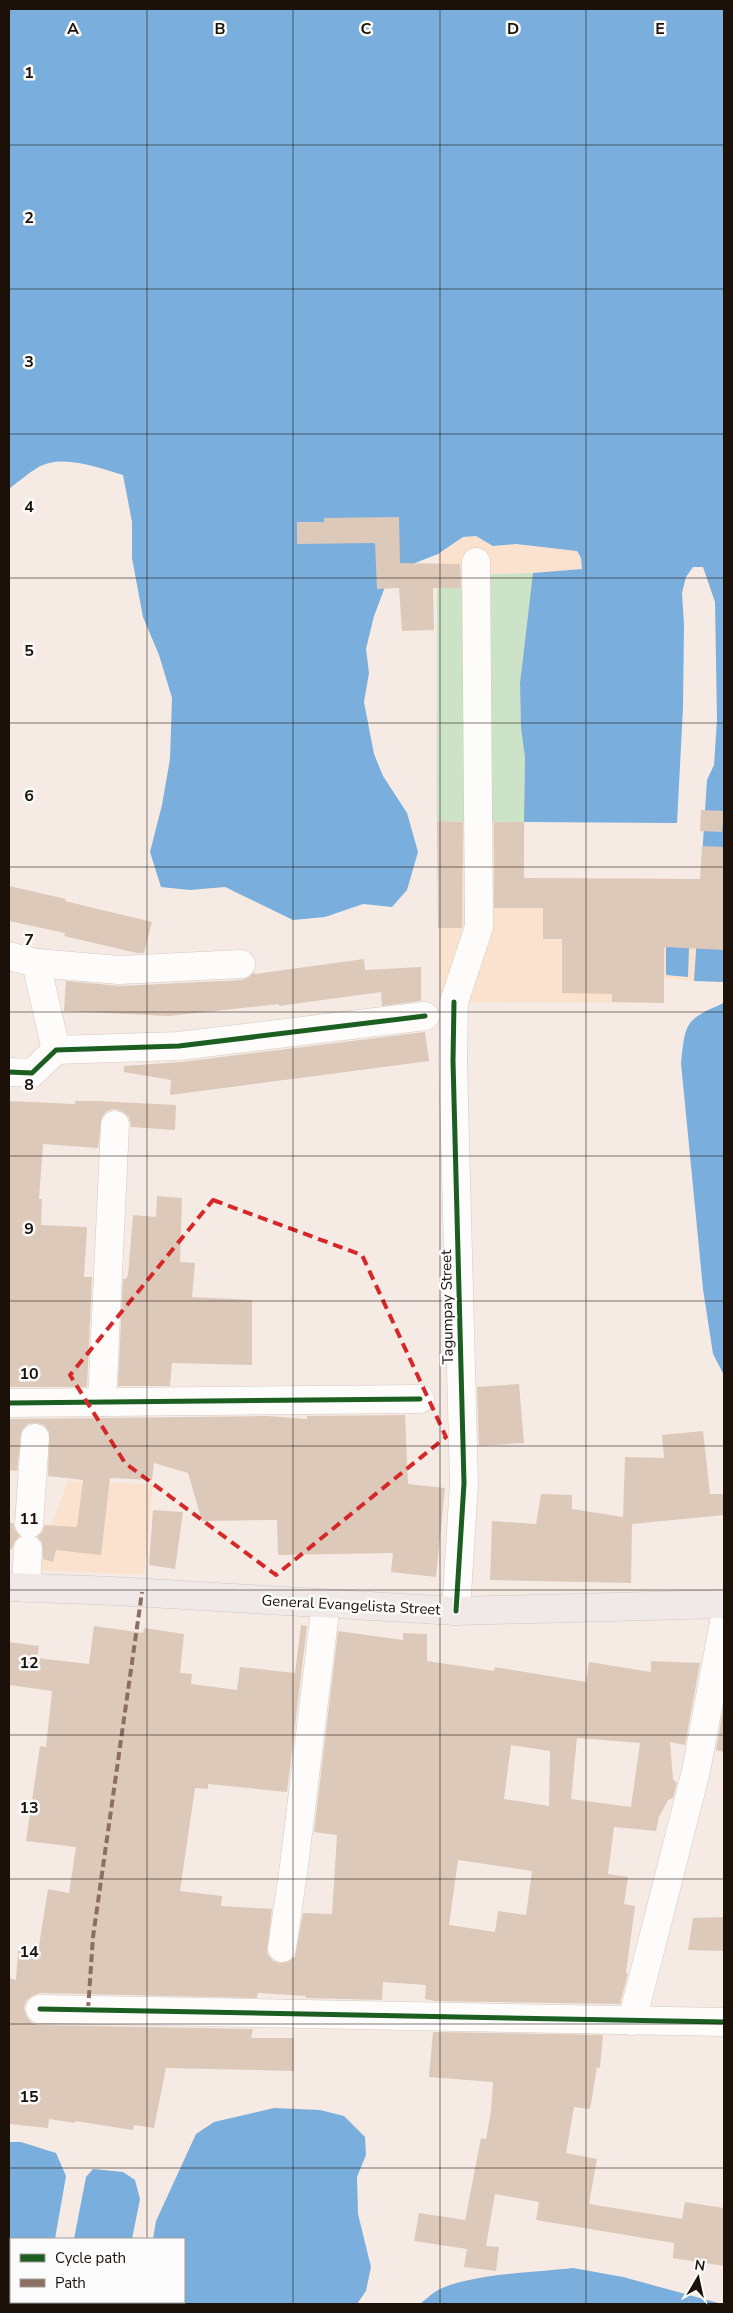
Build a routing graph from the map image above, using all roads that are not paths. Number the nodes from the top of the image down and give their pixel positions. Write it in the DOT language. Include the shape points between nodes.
graph roads {
  1 [pos="476,562"];
  2 [pos="9,956"];
  3 [pos="36,963"];
  4 [pos="241,964"];
  5 [pos="424,1016"];
  6 [pos="56,1050"];
  7 [pos="9,1072"];
  8 [pos="115,1125"];
  9 [pos="420,1399"];
  10 [pos="102,1402"];
  11 [pos="9,1403"];
  12 [pos="34,1438"];
  13 [pos="17,1587"];
  14 [pos="326,1603"];
  15 [pos="724,1604"];
  16 [pos="456,1611"];
  17 [pos="724,1622"];
  18 [pos="282,1948"];
  19 [pos="40,2009"];
  20 [pos="632,2021"];
  21 [pos="724,2022"];
  1 -- 16 [label="street, Tagumpay Street" via="479,927 454,1002 464,1483"];
  2 -- 3 [label="street"];
  3 -- 4 [label="street" via="119,970"];
  3 -- 6 [label="street"];
  5 -- 6 [label="street" via="179,1046"];
  6 -- 7 [label="street" via="32,1073"];
  8 -- 10 [label="street"];
  9 -- 10 [label="street"];
  10 -- 11 [label="street"];
  12 -- 13 [label="street" via="29,1537"];
  13 -- 14 [label="main road, General Evangelista Street"];
  14 -- 16 [label="main road, General Evangelista Street"];
  14 -- 18 [label="street"];
  15 -- 16 [label="main road, General Evangelista Street"];
  17 -- 20 [label="street" via="696,1771"];
  19 -- 20 [label="street"];
  20 -- 21 [label="street"];
}
